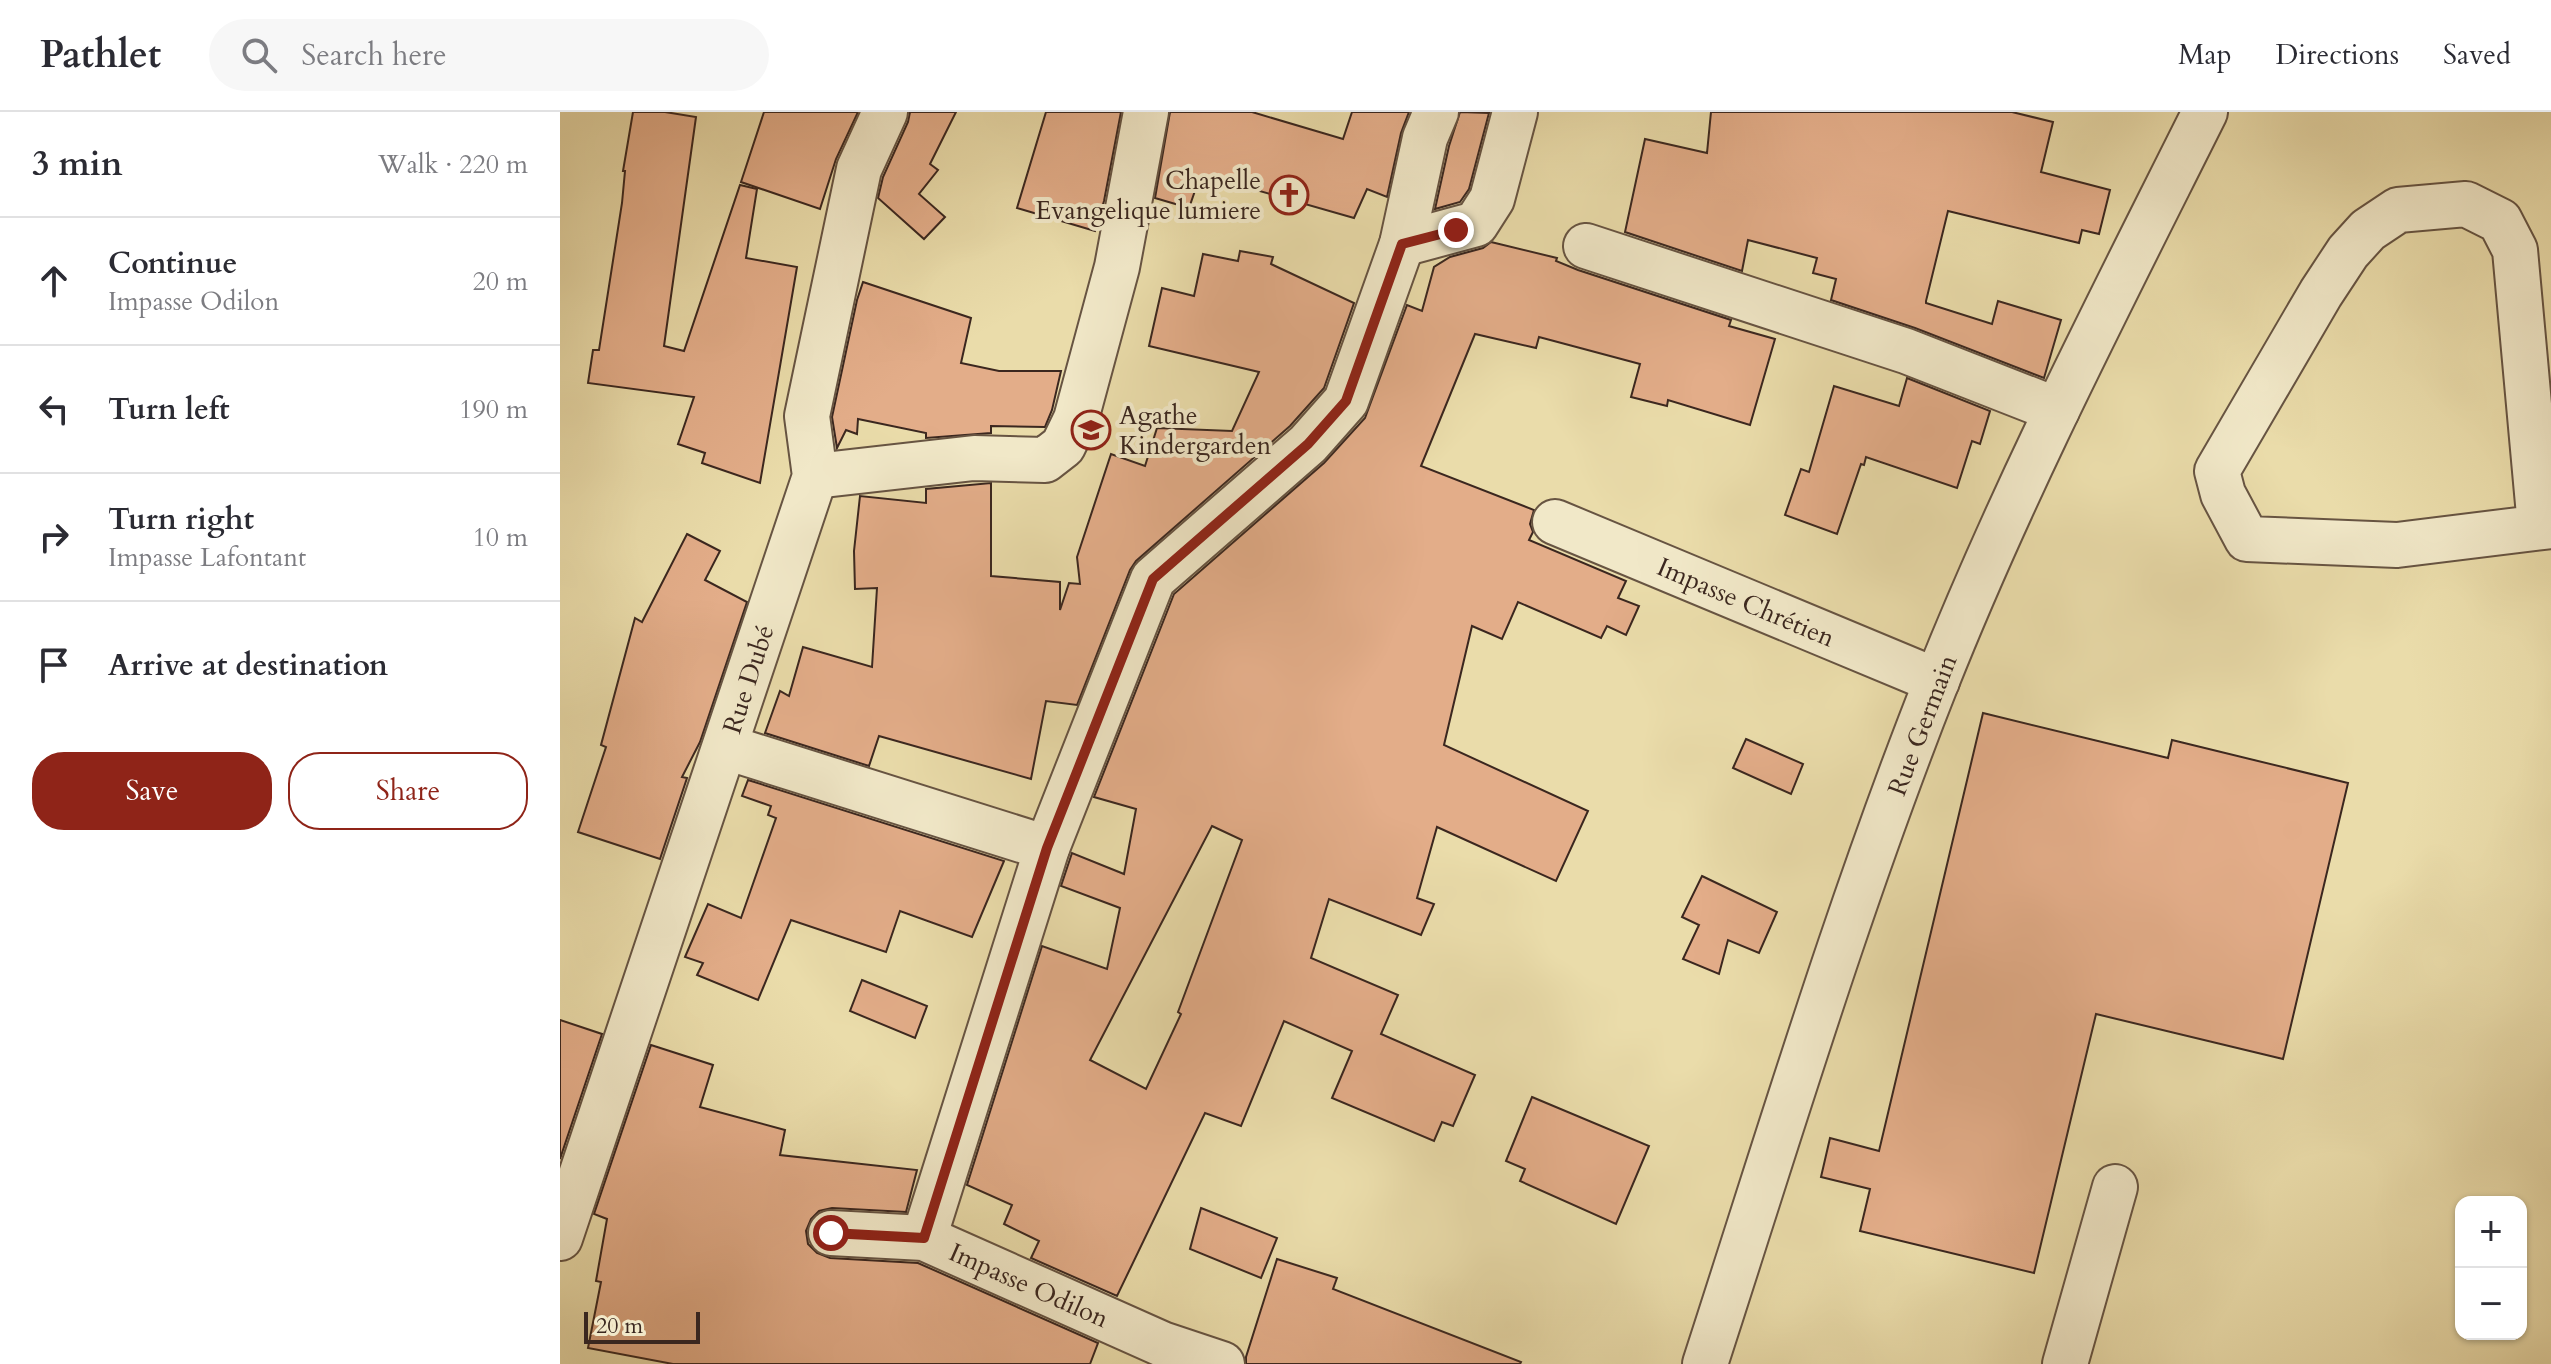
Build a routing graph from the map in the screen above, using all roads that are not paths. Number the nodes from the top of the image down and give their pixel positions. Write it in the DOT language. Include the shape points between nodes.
graph roads {
  1 [pos="885,112"];
  2 [pos="1146,112"];
  3 [pos="1436,112"];
  4 [pos="1515,112"];
  5 [pos="2205,112"];
  6 [pos="1402,244"];
  7 [pos="1586,246"];
  8 [pos="2057,410"];
  9 [pos="815,476"];
  10 [pos="1555,522"];
  11 [pos="2546,526"];
  12 [pos="1937,681"];
  13 [pos="726,747"];
  14 [pos="1047,848"];
  15 [pos="2115,1187"];
  16 [pos="831,1233"];
  17 [pos="560,1238"];
  18 [pos="924,1238"];
  19 [pos="1222,1364"];
  20 [pos="1705,1364"];
  21 [pos="2065,1364"];
  1 -- 9 [label="street, Rue Dubé" via="859,169 807,416"];
  2 -- 9 [label="street" via="1117,267 1076,419 1063,446 1045,460 974,458"];
  3 -- 6 [label="street" via="1425,138"];
  4 -- 6 [label="street" via="1492,199 1476,224"];
  5 -- 8 [label="street, Rue Germain"];
  6 -- 14 [label="street" via="1346,401 1308,444 1153,579"];
  7 -- 8 [label="street" via="1906,351"];
  8 -- 12 [label="street, Rue Germain"];
  9 -- 13 [label="street, Rue Dubé"];
  10 -- 12 [label="street, Impasse Chrétien"];
  11 -- 11 [label="street" via="2515,250 2500,221 2466,204 2398,210 2368,230 2321,293 2217,471 2223,494 2247,539 2397,545"];
  12 -- 20 [label="street, Rue Germain" via="1870,858"];
  13 -- 14 [label="street"];
  13 -- 17 [label="street, Rue Dubé"];
  14 -- 18 [label="street"];
  15 -- 21 [label="street"];
  16 -- 18 [label="street, Impasse Odilon"];
  18 -- 19 [label="street, Impasse Odilon" via="1162,1344"];
}
